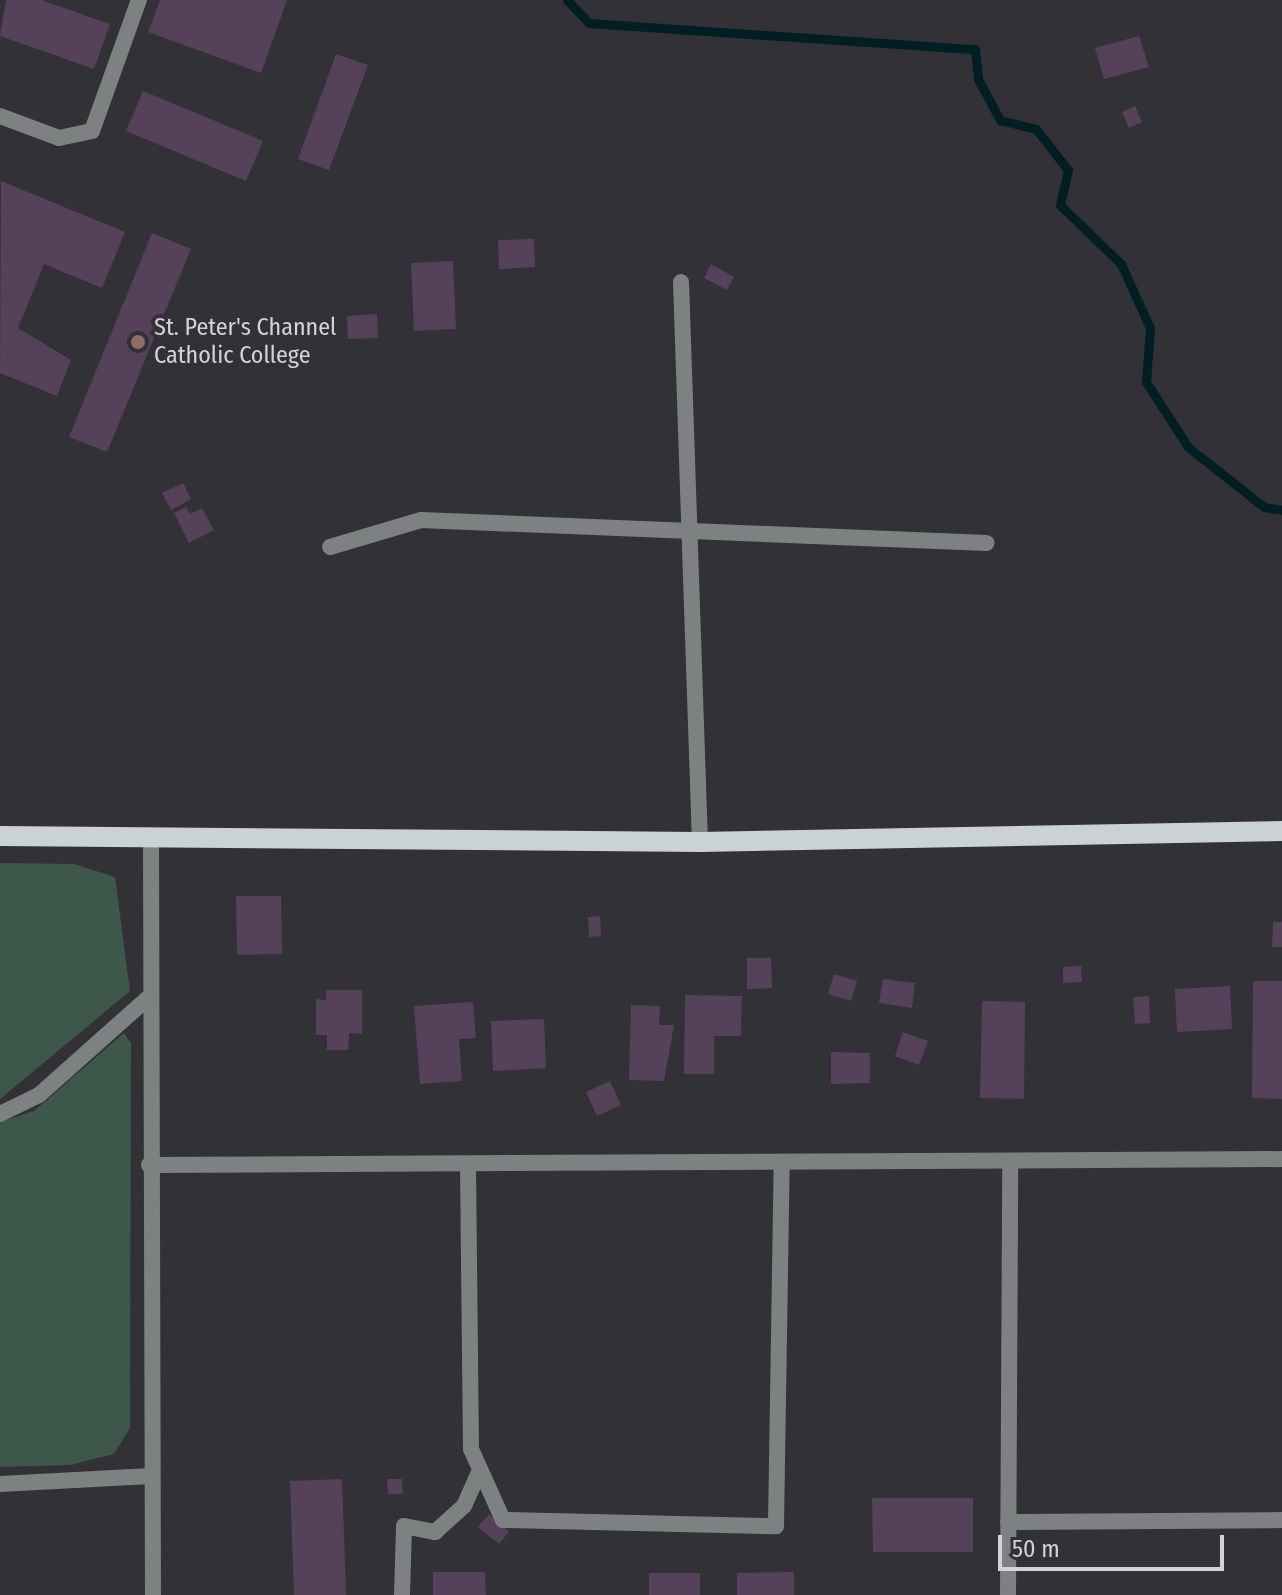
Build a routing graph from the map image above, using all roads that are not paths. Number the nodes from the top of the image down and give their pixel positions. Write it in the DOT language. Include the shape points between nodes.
graph roads {
  1 [pos="139,0"];
  2 [pos="0,116"];
  3 [pos="681,282"];
  4 [pos="688,531"];
  5 [pos="987,543"];
  6 [pos="330,547"];
  7 [pos="1282,831"];
  8 [pos="0,836"];
  9 [pos="151,836"];
  10 [pos="700,842"];
  11 [pos="149,997"];
  12 [pos="0,1114"];
  13 [pos="1282,1159"];
  14 [pos="1010,1161"];
  15 [pos="782,1162"];
  16 [pos="468,1164"];
  17 [pos="149,1165"];
  18 [pos="480,1470"];
  19 [pos="151,1476"];
  20 [pos="0,1484"];
  21 [pos="1282,1520"];
  22 [pos="1008,1522"];
  23 [pos="153,1595"];
  24 [pos="402,1595"];
  25 [pos="1008,1595"];
  1 -- 2 [label="street" via="92,131 59,138"];
  3 -- 4 [label="street"];
  4 -- 5 [label="street"];
  4 -- 6 [label="street" via="421,520"];
  4 -- 10 [label="street"];
  7 -- 10 [label="main road"];
  8 -- 9 [label="main road"];
  9 -- 10 [label="main road"];
  9 -- 11 [label="street"];
  11 -- 12 [label="street" via="39,1095"];
  11 -- 17 [label="street"];
  13 -- 14 [label="street"];
  14 -- 15 [label="street"];
  14 -- 22 [label="street"];
  15 -- 16 [label="street"];
  15 -- 18 [label="street" via="776,1526 503,1520"];
  16 -- 17 [label="street"];
  16 -- 18 [label="street" via="471,1449"];
  17 -- 19 [label="street"];
  18 -- 24 [label="street" via="464,1506 435,1532 404,1526"];
  19 -- 20 [label="street"];
  19 -- 23 [label="street"];
  21 -- 22 [label="street"];
  22 -- 25 [label="street"];
}
